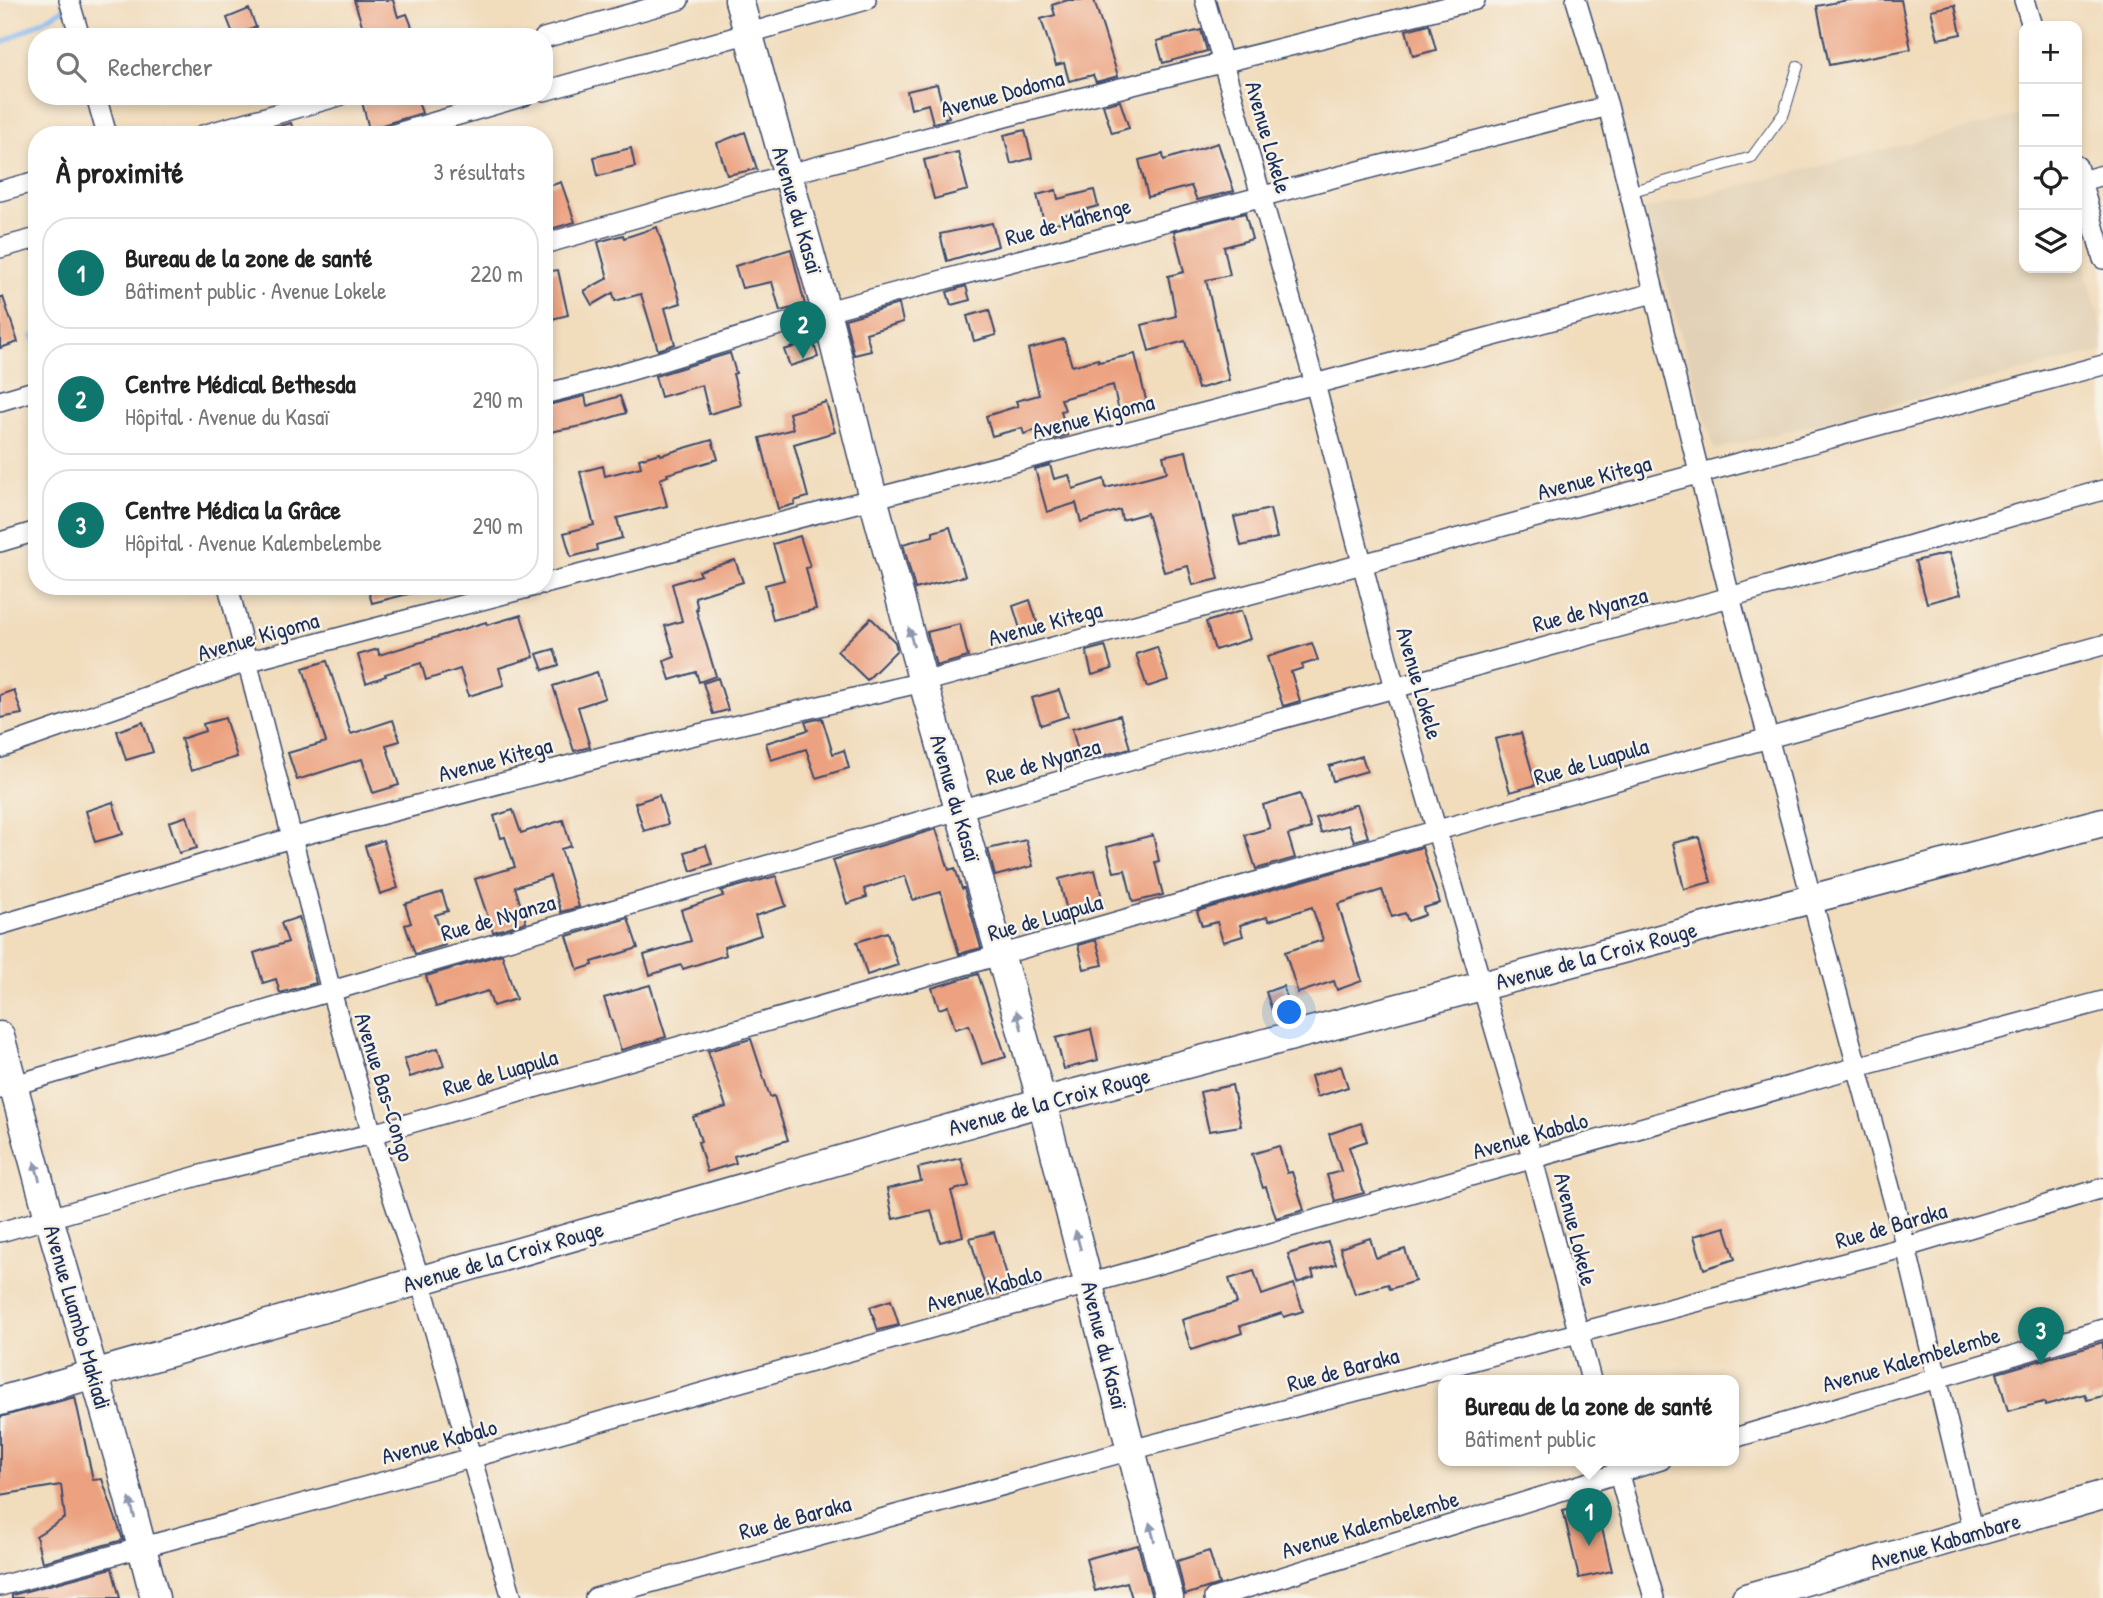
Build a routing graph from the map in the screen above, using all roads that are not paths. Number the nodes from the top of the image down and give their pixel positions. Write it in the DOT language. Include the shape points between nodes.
graph roads {
  1 [pos="69,0"];
  2 [pos="679,0"];
  3 [pos="739,0"];
  4 [pos="866,0"];
  5 [pos="1205,0"];
  6 [pos="1475,0"];
  7 [pos="1577,0"];
  8 [pos="2024,0"];
  9 [pos="2030,21"];
  10 [pos="78,28"];
  11 [pos="747,33"];
  12 [pos="553,35"];
  13 [pos="1223,61"];
  14 [pos="1798,65"];
  15 [pos="553,87"];
  16 [pos="99,105"];
  17 [pos="308,105"];
  18 [pos="493,105"];
  19 [pos="1608,106"];
  20 [pos="104,126"];
  21 [pos="234,126"];
  22 [pos="421,126"];
  23 [pos="789,174"];
  24 [pos="2082,174"];
  25 [pos="2103,176"];
  26 [pos="28,183"];
  27 [pos="2082,185"];
  28 [pos="0,191"];
  29 [pos="1629,192"];
  30 [pos="1260,195"];
  31 [pos="28,240"];
  32 [pos="553,241"];
  33 [pos="0,248"];
  34 [pos="2103,259"];
  35 [pos="1653,293"];
  36 [pos="826,312"];
  37 [pos="2103,365"];
  38 [pos="1315,384"];
  39 [pos="553,392"];
  40 [pos="28,393"];
  41 [pos="0,401"];
  42 [pos="1699,475"];
  43 [pos="2103,490"];
  44 [pos="873,498"];
  45 [pos="28,534"];
  46 [pos="0,542"];
  47 [pos="1361,564"];
  48 [pos="553,582"];
  49 [pos="230,595"];
  50 [pos="502,595"];
  51 [pos="1730,597"];
  52 [pos="2103,645"];
  53 [pos="246,662"];
  54 [pos="923,682"];
  55 [pos="1395,688"];
  56 [pos="1769,737"];
  57 [pos="0,748"];
  58 [pos="960,810"];
  59 [pos="2103,822"];
  60 [pos="1438,830"];
  61 [pos="291,838"];
  62 [pos="1811,898"];
  63 [pos="0,925"];
  64 [pos="1001,955"];
  65 [pos="1483,985"];
  66 [pos="331,991"];
  67 [pos="2103,1001"];
  68 [pos="0,1036"];
  69 [pos="1857,1067"];
  70 [pos="7,1088"];
  71 [pos="1042,1102"];
  72 [pos="372,1134"];
  73 [pos="1533,1160"];
  74 [pos="2103,1188"];
  75 [pos="49,1218"];
  76 [pos="0,1232"];
  77 [pos="1906,1247"];
  78 [pos="420,1280"];
  79 [pos="1090,1284"];
  80 [pos="2103,1329"];
  81 [pos="1577,1333"];
  82 [pos="95,1374"];
  83 [pos="1590,1375"];
  84 [pos="1938,1376"];
  85 [pos="0,1401"];
  86 [pos="1739,1436"];
  87 [pos="1131,1450"];
  88 [pos="471,1458"];
  89 [pos="1617,1467"];
  90 [pos="2103,1495"];
  91 [pos="1975,1533"];
  92 [pos="142,1547"];
  93 [pos="0,1586"];
  94 [pos="155,1598"];
  95 [pos="512,1598"];
  96 [pos="595,1598"];
  97 [pos="1169,1598"];
  98 [pos="1214,1598"];
  99 [pos="1654,1598"];
  100 [pos="1746,1598"];
  1 -- 10 [label="street"];
  2 -- 12 [label="street"];
  3 -- 11 [label="street, Avenue du Kasaï"];
  4 -- 11 [label="street"];
  5 -- 13 [label="street, Avenue Lokele"];
  6 -- 13 [label="street, Avenue Dodoma"];
  7 -- 19 [label="street"];
  8 -- 9 [label="street"];
  11 -- 15 [label="street"];
  11 -- 23 [label="street, Avenue du Kasaï"];
  13 -- 23 [label="street, Avenue Dodoma"];
  13 -- 30 [label="street, Avenue Lokele"];
  14 -- 29 [label="lane" via="1784,113 1752,157"];
  16 -- 20 [label="street"];
  17 -- 21 [label="street"];
  18 -- 22 [label="street"];
  19 -- 29 [label="street"];
  19 -- 30 [label="street, Rue de Mahenge"];
  23 -- 32 [label="street, Avenue Dodoma"];
  23 -- 36 [label="street, Avenue du Kasaï"];
  24 -- 25 [label="street"];
  26 -- 28 [label="street"];
  27 -- 34 [label="street"];
  29 -- 35 [label="street"];
  30 -- 36 [label="street, Rue de Mahenge"];
  30 -- 38 [label="street, Avenue Lokele"];
  31 -- 33 [label="street"];
  35 -- 38 [label="street, Avenue Kigoma"];
  35 -- 42 [label="street"];
  36 -- 39 [label="street, Rue de Mahenge"];
  36 -- 44 [label="street, Avenue du Kasaï"];
  37 -- 42 [label="street, Avenue Kitega"];
  38 -- 44 [label="street, Avenue Kigoma"];
  38 -- 47 [label="street, Avenue Lokele"];
  40 -- 41 [label="street"];
  42 -- 47 [label="street, Avenue Kitega"];
  42 -- 51 [label="street"];
  43 -- 51 [label="street, Rue de Nyanza"];
  44 -- 48 [label="street, Avenue Kigoma"];
  54 -- 44 [label="street, Avenue du Kasaï, one-way"];
  45 -- 46 [label="street"];
  47 -- 54 [label="street, Avenue Kitega"];
  47 -- 55 [label="street, Avenue Lokele"];
  49 -- 53 [label="street, Avenue Bas-Congo"];
  50 -- 53 [label="street, Avenue Kigoma"];
  51 -- 55 [label="street, Rue de Nyanza"];
  51 -- 56 [label="street"];
  52 -- 56 [label="street, Rue de Luapula"];
  53 -- 57 [label="street, Avenue Kigoma"];
  53 -- 61 [label="street, Avenue Bas-Congo"];
  54 -- 58 [label="street, Avenue du Kasaï"];
  54 -- 61 [label="street, Avenue Kitega" via="613,754"];
  55 -- 58 [label="street, Rue de Nyanza"];
  55 -- 60 [label="street, Avenue Lokele"];
  56 -- 60 [label="street, Rue de Luapula"];
  56 -- 62 [label="street"];
  58 -- 64 [label="street, Avenue du Kasaï"];
  58 -- 66 [label="street, Rue de Nyanza"];
  59 -- 62 [label="street, Avenue de la Croix Rouge"];
  60 -- 64 [label="street, Rue de Luapula"];
  60 -- 65 [label="street, Avenue Lokele"];
  61 -- 63 [label="street, Avenue Kitega"];
  61 -- 66 [label="street, Avenue Bas-Congo"];
  62 -- 65 [label="street, Avenue de la Croix Rouge"];
  62 -- 69 [label="street"];
  71 -- 64 [label="street, Avenue du Kasaï, one-way"];
  64 -- 72 [label="street, Rue de Luapula"];
  65 -- 71 [label="street, Avenue de la Croix Rouge"];
  65 -- 73 [label="street, Avenue Lokele"];
  66 -- 70 [label="street, Rue de Nyanza"];
  66 -- 72 [label="street, Avenue Bas-Congo"];
  67 -- 69 [label="street, Avenue Kabalo"];
  68 -- 70 [label="street, Avenue Luambo Makiadi"];
  69 -- 73 [label="street, Avenue Kabalo"];
  69 -- 77 [label="street"];
  75 -- 70 [label="street, Avenue Luambo Makiadi, one-way"];
  71 -- 78 [label="street, Avenue de la Croix Rouge"];
  79 -- 71 [label="street, Avenue du Kasaï, one-way"];
  72 -- 75 [label="street, Rue de Luapula"];
  72 -- 78 [label="street, Avenue Bas-Congo"];
  73 -- 79 [label="street, Avenue Kabalo"];
  73 -- 81 [label="street, Avenue Lokele"];
  74 -- 77 [label="street, Rue de Baraka"];
  75 -- 76 [label="street, Rue de Luapula"];
  75 -- 82 [label="street, Avenue Luambo Makiadi"];
  77 -- 81 [label="street, Rue de Baraka"];
  77 -- 84 [label="street"];
  78 -- 82 [label="street, Avenue de la Croix Rouge"];
  78 -- 88 [label="street, Avenue Bas-Congo"];
  79 -- 87 [label="street, Avenue du Kasaï"];
  79 -- 88 [label="street, Avenue Kabalo"];
  80 -- 84 [label="street, Avenue Kalembelembe"];
  81 -- 83 [label="street, Avenue Lokele"];
  81 -- 87 [label="street, Rue de Baraka"];
  82 -- 85 [label="street, Avenue de la Croix Rouge"];
  92 -- 82 [label="street, Avenue Luambo Makiadi, one-way"];
  84 -- 86 [label="street, Avenue Kalembelembe"];
  84 -- 91 [label="street"];
  87 -- 96 [label="street, Rue de Baraka"];
  97 -- 87 [label="street, Avenue du Kasaï, one-way"];
  88 -- 92 [label="street, Avenue Kabalo"];
  88 -- 95 [label="street, Avenue Bas-Congo"];
  89 -- 98 [label="street, Avenue Kalembelembe"];
  89 -- 99 [label="street"];
  90 -- 91 [label="street, Avenue Kabambare"];
  91 -- 100 [label="street, Avenue Kabambare"];
  92 -- 93 [label="street, Avenue Kabalo"];
  92 -- 94 [label="street, Avenue Luambo Makiadi"];
}
